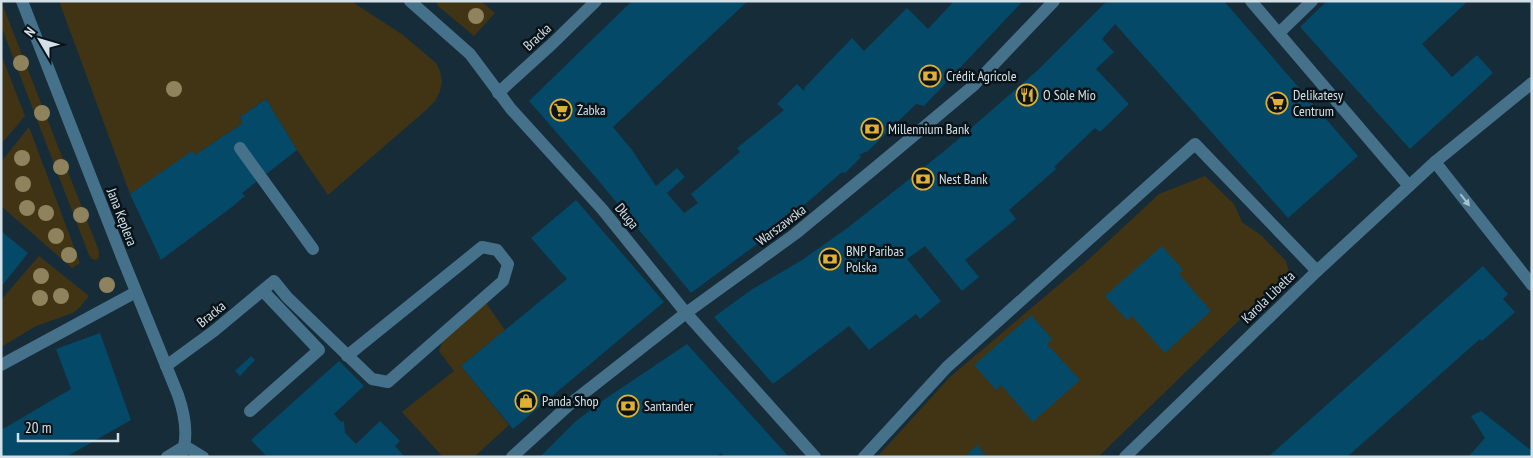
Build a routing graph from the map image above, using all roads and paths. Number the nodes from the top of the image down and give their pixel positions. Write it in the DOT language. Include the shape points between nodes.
graph roads {
  1 [pos="22,1"];
  2 [pos="410,1"];
  3 [pos="596,1"];
  4 [pos="1054,1"];
  5 [pos="1251,1"];
  6 [pos="1312,1"];
  7 [pos="1279,33"];
  8 [pos="1532,83"];
  9 [pos="498,93"];
  10 [pos="240,148"];
  11 [pos="1435,162"];
  12 [pos="1409,186"];
  13 [pos="313,249"];
  14 [pos="1317,271"];
  15 [pos="1532,285"];
  16 [pos="263,291"];
  17 [pos="136,292"];
  18 [pos="686,313"];
  19 [pos="347,356"];
  20 [pos="1,365"];
  21 [pos="166,366"];
  22 [pos="250,411"];
  23 [pos="183,451"];
  24 [pos="167,457"];
  25 [pos="203,457"];
  26 [pos="512,457"];
  27 [pos="815,457"];
  28 [pos="864,457"];
  29 [pos="1125,457"];
  1 -- 17 [label="street, Jana Keplera"];
  2 -- 9 [label="street, Długa" via="470,54"];
  3 -- 9 [label="street, Bracka"];
  4 -- 18 [label="street, Warszawska" via="973,86 795,234"];
  5 -- 7 [label="street"];
  6 -- 7 [label="street"];
  7 -- 12 [label="street"];
  8 -- 11 [label="street, Karola Libelta"];
  9 -- 18 [label="street, Długa" via="602,209"];
  10 -- 13 [label="street"];
  11 -- 12 [label="street, Karola Libelta"];
  11 -- 15 [label="street, one-way"];
  12 -- 14 [label="street, Karola Libelta"];
  14 -- 28 [label="street" via="1195,144 948,367"];
  14 -- 29 [label="street, Karola Libelta"];
  16 -- 19 [label="street, Bracka" via="274,281"];
  16 -- 21 [label="street, Bracka"];
  16 -- 22 [label="street" via="319,350"];
  17 -- 20 [label="street"];
  17 -- 21 [label="street, Jana Keplera"];
  18 -- 26 [label="street, Warszawska" via="570,404"];
  18 -- 27 [label="street, Długa"];
  19 -- 19 [label="street" via="372,379 388,382 503,281 508,264 497,250 482,247"];
  21 -- 23 [label="street, Jana Keplera" via="184,413"];
  23 -- 24 [label="street"];
  23 -- 25 [label="street"];
}
